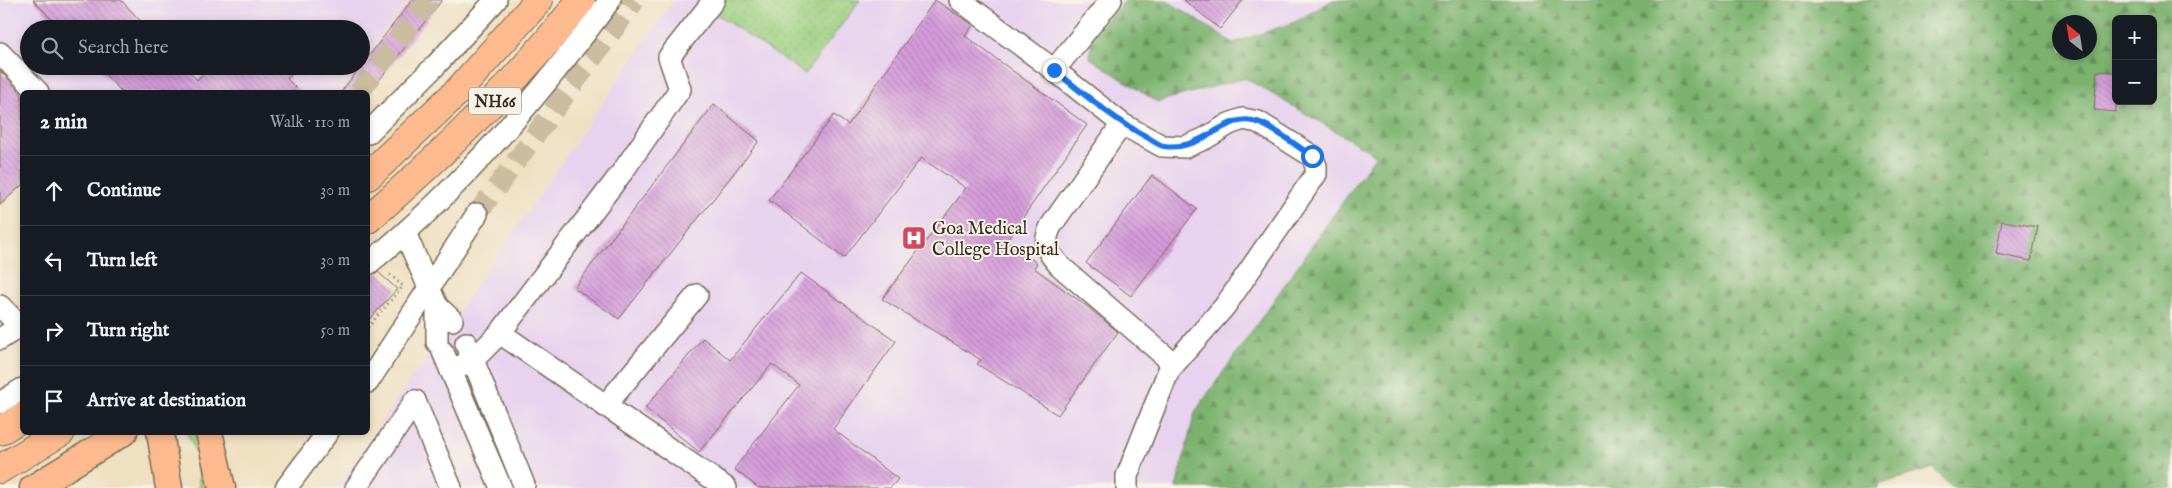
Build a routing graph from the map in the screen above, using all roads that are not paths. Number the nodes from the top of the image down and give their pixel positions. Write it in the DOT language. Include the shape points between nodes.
graph roads {
  1 [pos="496,0"];
  2 [pos="539,0"];
  3 [pos="581,0"];
  4 [pos="610,0"];
  5 [pos="714,0"];
  6 [pos="960,0"];
  7 [pos="1111,0"];
  8 [pos="0,53"];
  9 [pos="1054,70"];
  10 [pos="20,74"];
  11 [pos="21,75"];
  12 [pos="36,90"];
  13 [pos="1122,124"];
  14 [pos="370,131"];
  15 [pos="370,174"];
  16 [pos="477,214"];
  17 [pos="370,217"];
  18 [pos="405,233"];
  19 [pos="375,266"];
  20 [pos="697,295"];
  21 [pos="440,305"];
  22 [pos="0,306"];
  23 [pos="20,323"];
  24 [pos="20,326"];
  25 [pos="500,333"];
  26 [pos="0,339"];
  27 [pos="470,351"];
  28 [pos="444,355"];
  29 [pos="1174,364"];
  30 [pos="370,375"];
  31 [pos="20,391"];
  32 [pos="0,403"];
  33 [pos="605,406"];
  34 [pos="20,418"];
  35 [pos="0,430"];
  36 [pos="55,435"];
  37 [pos="119,435"];
  38 [pos="160,435"];
  39 [pos="210,435"];
  40 [pos="326,435"];
  41 [pos="0,468"];
  42 [pos="522,487"];
  43 [pos="33,488"];
  44 [pos="169,488"];
  45 [pos="222,488"];
  46 [pos="286,488"];
  47 [pos="356,488"];
  48 [pos="451,488"];
  49 [pos="501,488"];
  50 [pos="726,488"];
  51 [pos="1127,488"];
  1 -- 14 [label="street"];
  2 -- 15 [label="highway, NH66" via="457,92"];
  3 -- 17 [label="highway, NH66" via="484,112"];
  4 -- 18 [label="street" via="484,156"];
  5 -- 25 [label="street" via="669,57 680,89 623,171"];
  6 -- 9 [label="street"];
  7 -- 9 [label="street"];
  8 -- 10 [label="street"];
  9 -- 13 [label="street"];
  11 -- 12 [label="street"];
  13 -- 29 [label="street" via="1045,238 1049,253 1060,266"];
  13 -- 29 [label="street" via="1162,146 1184,147 1243,119 1258,122 1312,156 1316,166 1316,174 1225,306"];
  16 -- 21 [label="street"];
  18 -- 19 [label="street"];
  18 -- 21 [label="street"];
  20 -- 33 [label="street"];
  21 -- 28 [label="street"];
  21 -- 30 [label="street"];
  22 -- 23 [label="street"];
  24 -- 26 [label="street"];
  25 -- 27 [label="street"];
  25 -- 33 [label="street"];
  27 -- 28 [label="street"];
  27 -- 42 [label="street"];
  28 -- 49 [label="street"];
  29 -- 51 [label="street" via="1127,476"];
  31 -- 32 [label="street"];
  33 -- 50 [label="street"];
  34 -- 35 [label="highway"];
  36 -- 41 [label="highway"];
  37 -- 43 [label="main road"];
  38 -- 44 [label="main road"];
  39 -- 45 [label="main road"];
  40 -- 46 [label="street"];
  47 -- 48 [label="street" via="415,401"];
}
